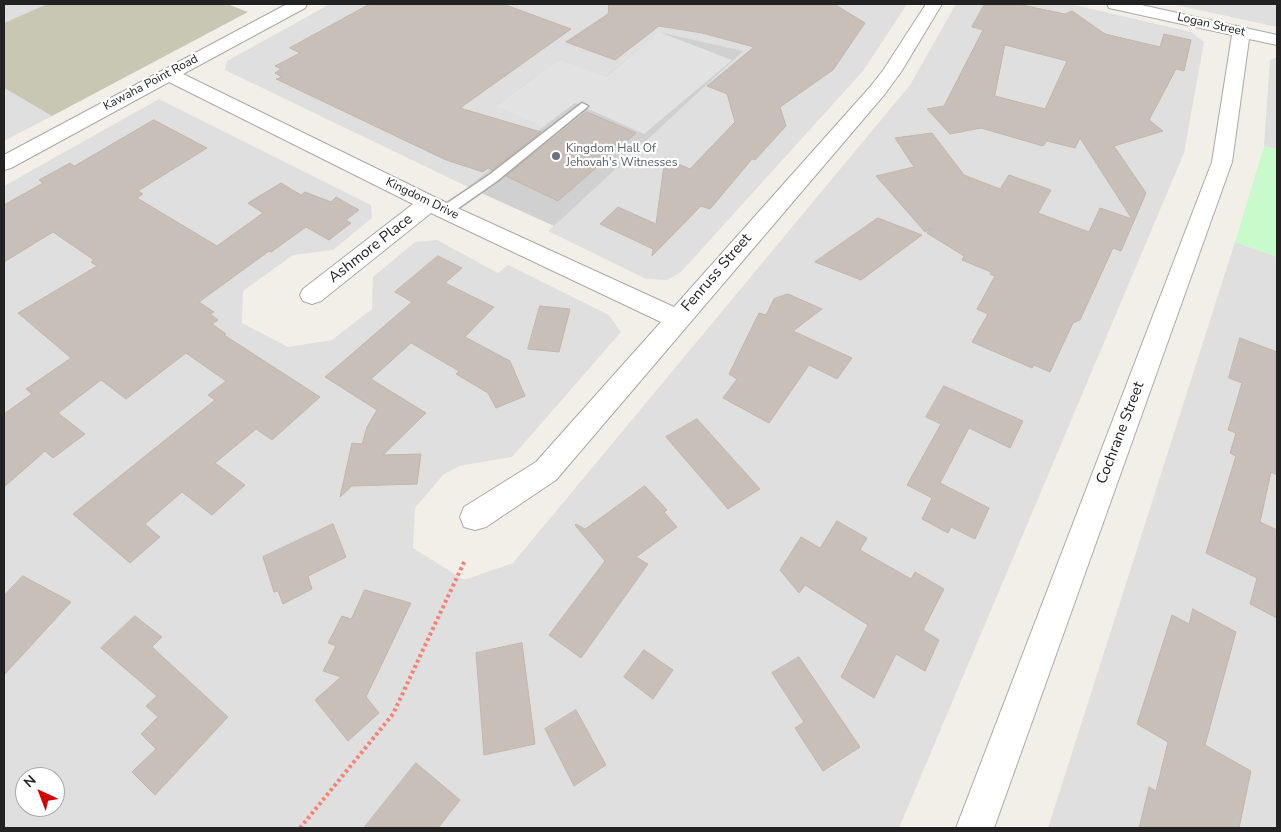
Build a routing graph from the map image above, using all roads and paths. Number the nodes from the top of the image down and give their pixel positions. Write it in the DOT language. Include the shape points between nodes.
graph roads {
  1 [pos="299,4"];
  2 [pos="934,4"];
  3 [pos="1115,4"];
  4 [pos="1241,32"];
  5 [pos="1277,40"];
  6 [pos="168,74"];
  7 [pos="582,106"];
  8 [pos="4,163"];
  9 [pos="437,207"];
  10 [pos="312,295"];
  11 [pos="677,319"];
  12 [pos="474,517"];
  13 [pos="465,560"];
  14 [pos="300,828"];
  15 [pos="975,828"];
  1 -- 6 [label="street, Kawaha Point Road"];
  2 -- 11 [label="street, Fenruss Street" via="882,84"];
  3 -- 4 [label="street, Logan Street"];
  4 -- 5 [label="street, Logan Street"];
  4 -- 15 [label="street, Cochrane Street" via="1222,162"];
  6 -- 8 [label="street, Kawaha Point Road"];
  6 -- 9 [label="street, Kingdom Drive"];
  7 -- 9 [label="lane" via="493,178"];
  9 -- 10 [label="street, Ashmore Place"];
  9 -- 11 [label="street, Kingdom Drive"];
  11 -- 12 [label="street, Fenruss Street" via="546,471"];
  13 -- 14 [label="path" via="393,714"];
}
